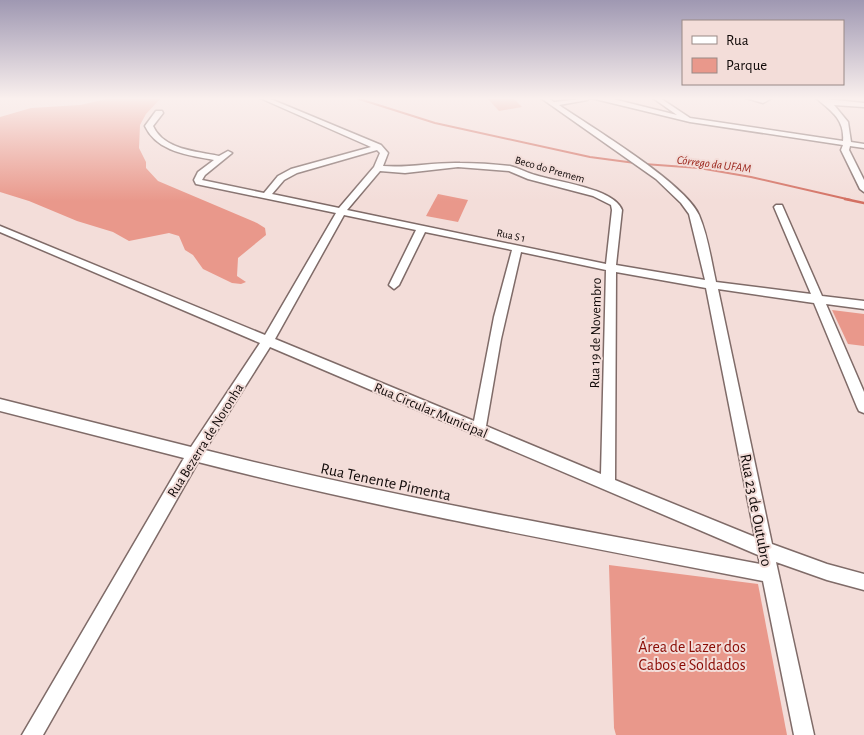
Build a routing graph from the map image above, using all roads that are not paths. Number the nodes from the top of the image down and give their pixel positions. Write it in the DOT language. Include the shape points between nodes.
graph roads {
  1 [pos="151,132"];
  2 [pos="343,132"];
  3 [pos="593,132"];
  4 [pos="774,132"];
  5 [pos="846,132"];
  6 [pos="847,143"];
  7 [pos="864,146"];
  8 [pos="380,148"];
  9 [pos="378,168"];
  10 [pos="864,189"];
  11 [pos="596,194"];
  12 [pos="265,198"];
  13 [pos="779,207"];
  14 [pos="341,212"];
  15 [pos="0,229"];
  16 [pos="422,229"];
  17 [pos="517,249"];
  18 [pos="611,268"];
  19 [pos="394,285"];
  20 [pos="710,285"];
  21 [pos="817,299"];
  22 [pos="864,305"];
  23 [pos="267,342"];
  24 [pos="0,405"];
  25 [pos="864,407"];
  26 [pos="479,430"];
  27 [pos="194,455"];
  28 [pos="608,484"];
  29 [pos="766,550"];
  30 [pos="769,574"];
  31 [pos="864,582"];
  32 [pos="32,735"];
  33 [pos="804,735"];
  1 -- 12 [label="street, Rua S 1" via="162,144 224,156 198,177 199,182"];
  2 -- 8 [label="street"];
  3 -- 20 [label="street, Rua 23 de Outubro" via="659,177 694,214"];
  4 -- 6 [label="street"];
  5 -- 6 [label="street"];
  6 -- 7 [label="street"];
  6 -- 10 [label="street" via="845,150"];
  8 -- 9 [label="street, Rua Bezerra de Noronha" via="384,153"];
  8 -- 12 [label="street" via="294,171 281,178"];
  9 -- 11 [label="street, Beco do Premem" via="495,167"];
  9 -- 14 [label="street, Rua Bezerra de Noronha"];
  11 -- 18 [label="street, Rua 19 de Novembro" via="611,200 618,210"];
  12 -- 14 [label="street, Rua S 1"];
  13 -- 21 [label="street"];
  14 -- 16 [label="street, Rua S 1"];
  14 -- 23 [label="street, Rua Bezerra de Noronha"];
  15 -- 23 [label="street, Rua Circular Municipal"];
  16 -- 17 [label="street, Rua S 1"];
  16 -- 19 [label="street"];
  17 -- 18 [label="street, Rua S 1"];
  17 -- 26 [label="street" via="493,340"];
  18 -- 20 [label="street, Rua S 1"];
  18 -- 28 [label="street, Rua 19 de Novembro"];
  20 -- 21 [label="street, Rua S 1"];
  20 -- 29 [label="street, Rua 23 de Outubro"];
  21 -- 22 [label="street, Rua S 1"];
  21 -- 25 [label="street"];
  23 -- 26 [label="street, Rua Circular Municipal"];
  23 -- 27 [label="street, Rua Bezerra de Noronha"];
  24 -- 27 [label="street, Rua Tenente Pimenta"];
  26 -- 28 [label="street, Rua Circular Municipal"];
  27 -- 30 [label="street, Rua Tenente Pimenta" via="240,468 411,504"];
  27 -- 32 [label="street, Rua Bezerra de Noronha"];
  28 -- 29 [label="street, Rua Circular Municipal"];
  29 -- 30 [label="street, Rua 23 de Outubro"];
  29 -- 31 [label="street, Rua Circular Municipal"];
  30 -- 33 [label="street, Rua 23 de Outubro"];
}
